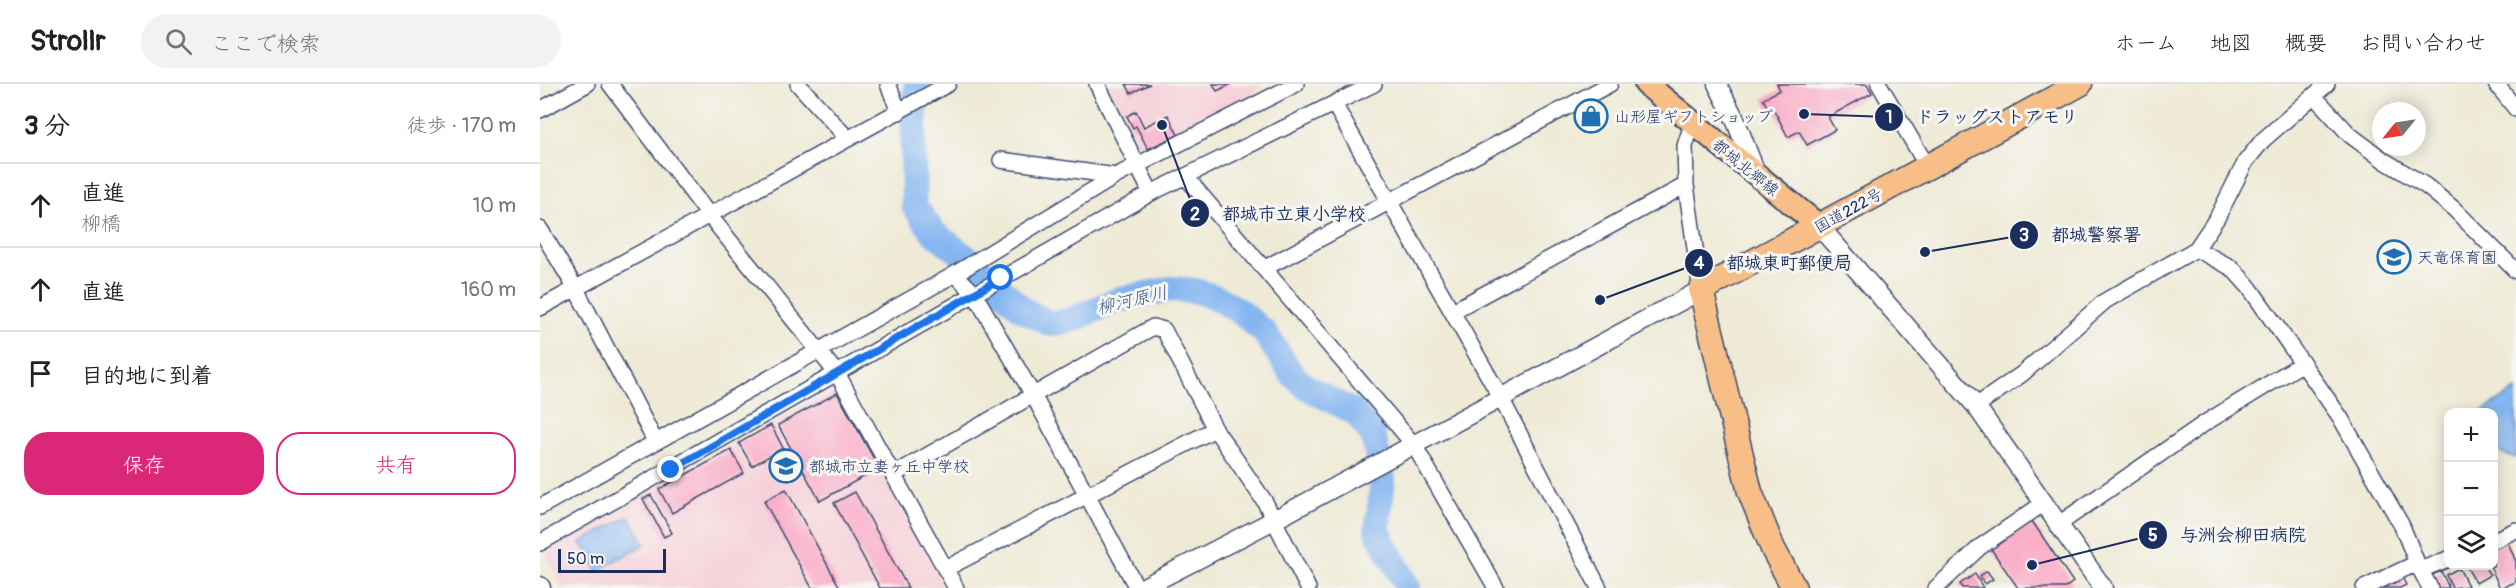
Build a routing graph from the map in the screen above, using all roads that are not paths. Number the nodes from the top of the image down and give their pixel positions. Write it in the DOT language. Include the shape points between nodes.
graph roads {
  1 [pos="587,84"];
  2 [pos="610,84"];
  3 [pos="798,84"];
  4 [pos="888,84"];
  5 [pos="948,84"];
  6 [pos="1096,84"];
  7 [pos="1296,84"];
  8 [pos="1374,84"];
  9 [pos="1610,84"];
  10 [pos="1646,84"];
  11 [pos="1718,84"];
  12 [pos="1879,84"];
  13 [pos="2080,84"];
  14 [pos="2327,84"];
  15 [pos="2496,84"];
  16 [pos="2315,97"];
  17 [pos="1334,104"];
  18 [pos="2516,109"];
  19 [pos="540,110"];
  20 [pos="899,112"];
  21 [pos="1692,124"];
  22 [pos="848,139"];
  23 [pos="1001,160"];
  24 [pos="1927,166"];
  25 [pos="1138,167"];
  26 [pos="1756,173"];
  27 [pos="1116,176"];
  28 [pos="1185,176"];
  29 [pos="1686,185"];
  30 [pos="1151,193"];
  31 [pos="1389,203"];
  32 [pos="710,215"];
  33 [pos="1819,226"];
  34 [pos="540,229"];
  35 [pos="2196,249"];
  36 [pos="1265,268"];
  37 [pos="2516,271"];
  38 [pos="956,273"];
  39 [pos="576,289"];
  40 [pos="1701,291"];
  41 [pos="974,293"];
  42 [pos="540,308"];
  43 [pos="1453,311"];
  44 [pos="817,351"];
  45 [pos="2303,363"];
  46 [pos="838,375"];
  47 [pos="1033,395"];
  48 [pos="1502,398"];
  49 [pos="1976,406"];
  50 [pos="1215,429"];
  51 [pos="655,441"];
  52 [pos="1414,445"];
  53 [pos="893,475"];
  54 [pos="1087,496"];
  55 [pos="2044,503"];
  56 [pos="540,507"];
  57 [pos="1274,520"];
  58 [pos="2059,524"];
  59 [pos="2516,530"];
  60 [pos="2498,538"];
  61 [pos="540,543"];
  62 [pos="2444,560"];
  63 [pos="2418,566"];
  64 [pos="945,569"];
  65 [pos="956,588"];
  66 [pos="1137,588"];
  67 [pos="1142,588"];
  68 [pos="1308,588"];
  69 [pos="1496,588"];
  70 [pos="1599,588"];
  71 [pos="1794,588"];
  72 [pos="1936,588"];
  73 [pos="2103,588"];
  74 [pos="2364,588"];
  75 [pos="2430,588"];
  1 -- 19 [label="street"];
  2 -- 32 [label="street"];
  3 -- 22 [label="street"];
  4 -- 20 [label="street"];
  5 -- 20 [label="street"];
  6 -- 25 [label="street"];
  7 -- 25 [label="street"];
  8 -- 17 [label="street"];
  9 -- 31 [label="street"];
  10 -- 21 [label="main road, 都城北郷線"];
  11 -- 26 [label="street"];
  12 -- 24 [label="street"];
  13 -- 24 [label="highway, 国道222号"];
  14 -- 16 [label="street"];
  15 -- 18 [label="street"];
  16 -- 35 [label="street" via="2263,140 2246,161"];
  16 -- 37 [label="street" via="2350,135 2454,209"];
  17 -- 28 [label="street"];
  17 -- 31 [label="street"];
  20 -- 22 [label="street"];
  21 -- 26 [label="main road, 都城北郷線"];
  21 -- 29 [label="street" via="1685,146"];
  22 -- 32 [label="street"];
  23 -- 27 [label="street"];
  24 -- 33 [label="highway, 国道222号"];
  25 -- 27 [label="street"];
  25 -- 30 [label="street"];
  26 -- 33 [label="main road, 都城北郷線"];
  27 -- 38 [label="street"];
  28 -- 30 [label="street"];
  28 -- 36 [label="street"];
  29 -- 40 [label="street"];
  29 -- 43 [label="street"];
  30 -- 41 [label="street"];
  31 -- 36 [label="street"];
  31 -- 43 [label="street"];
  32 -- 39 [label="street"];
  32 -- 44 [label="street"];
  33 -- 40 [label="highway, 国道222号"];
  33 -- 49 [label="street"];
  34 -- 39 [label="street"];
  35 -- 45 [label="street" via="2238,274"];
  35 -- 49 [label="street" via="2105,301 2022,374"];
  36 -- 52 [label="street"];
  38 -- 41 [label="street"];
  38 -- 44 [label="street"];
  39 -- 42 [label="street"];
  39 -- 51 [label="street"];
  40 -- 48 [label="street"];
  40 -- 71 [label="highway" via="1750,492"];
  41 -- 46 [label="street"];
  41 -- 47 [label="street"];
  43 -- 48 [label="street"];
  44 -- 46 [label="street"];
  44 -- 51 [label="street"];
  45 -- 58 [label="street" via="2205,423"];
  45 -- 63 [label="street" via="2370,468 2402,526"];
  46 -- 53 [label="street"];
  46 -- 61 [label="street"];
  47 -- 50 [label="street" via="1153,327 1164,330"];
  47 -- 53 [label="street"];
  47 -- 54 [label="street"];
  48 -- 52 [label="street"];
  48 -- 70 [label="street"];
  49 -- 55 [label="street"];
  50 -- 54 [label="street"];
  50 -- 57 [label="street"];
  51 -- 56 [label="street"];
  52 -- 57 [label="street"];
  52 -- 69 [label="street"];
  53 -- 64 [label="street"];
  54 -- 64 [label="street"];
  54 -- 66 [label="street"];
  55 -- 58 [label="street"];
  55 -- 72 [label="street" via="1980,548"];
  57 -- 67 [label="street"];
  57 -- 68 [label="street"];
  58 -- 73 [label="street"];
  59 -- 60 [label="street"];
  62 -- 63 [label="street"];
  63 -- 74 [label="street"];
  63 -- 75 [label="street"];
  64 -- 65 [label="street"];
}
